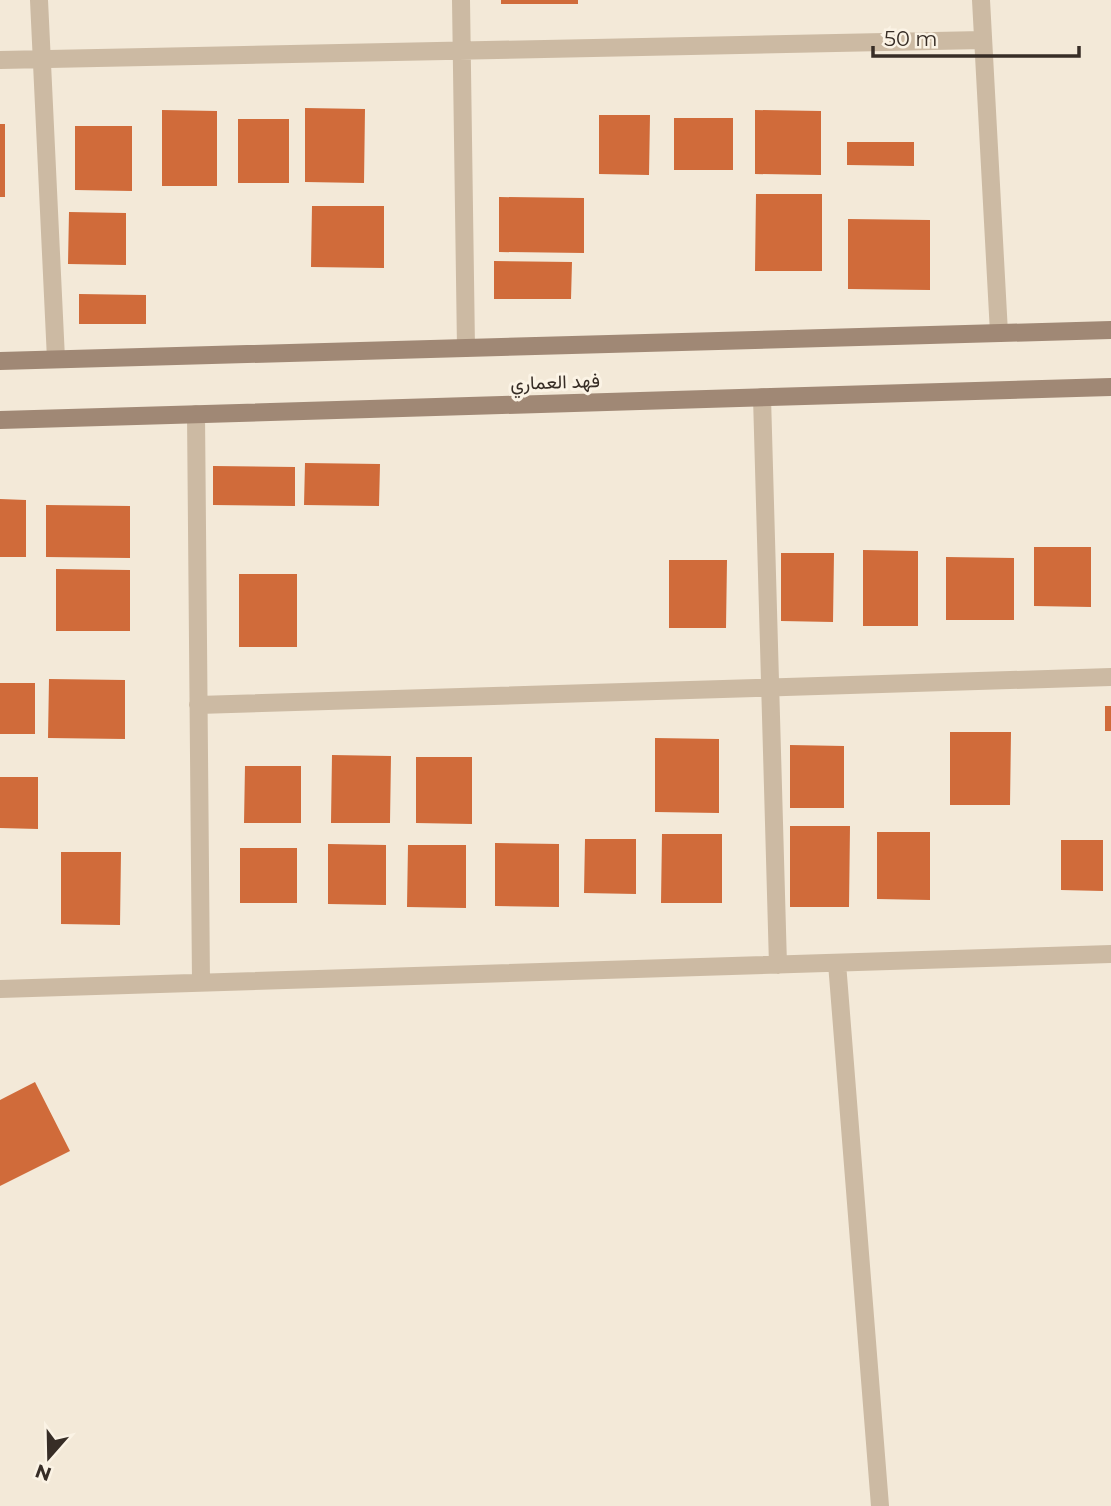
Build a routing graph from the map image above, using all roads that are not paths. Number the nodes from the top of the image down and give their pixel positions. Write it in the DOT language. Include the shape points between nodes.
graph roads {
  1 [pos="39,0"];
  2 [pos="461,0"];
  3 [pos="981,0"];
  4 [pos="983,40"];
  5 [pos="461,51"];
  6 [pos="0,60"];
  7 [pos="42,60"];
  8 [pos="1111,330"];
  9 [pos="999,333"];
  10 [pos="466,348"];
  11 [pos="55,359"];
  12 [pos="0,360"];
  13 [pos="1111,387"];
  14 [pos="762,397"];
  15 [pos="196,414"];
  16 [pos="0,420"];
  17 [pos="1111,677"];
  18 [pos="770,687"];
  19 [pos="198,705"];
  20 [pos="1111,954"];
  21 [pos="837,963"];
  22 [pos="778,965"];
  23 [pos="201,982"];
  24 [pos="0,989"];
  25 [pos="880,1506"];
  1 -- 7 [label="street"];
  2 -- 5 [label="street"];
  3 -- 4 [label="street"];
  4 -- 5 [label="street"];
  4 -- 9 [label="street"];
  5 -- 7 [label="street"];
  5 -- 10 [label="street"];
  6 -- 7 [label="street"];
  7 -- 11 [label="street"];
  8 -- 9 [label="street"];
  9 -- 10 [label="street"];
  10 -- 11 [label="street"];
  11 -- 12 [label="street"];
  13 -- 14 [label="street, فهد العماري"];
  14 -- 15 [label="street, فهد العماري"];
  14 -- 18 [label="street"];
  15 -- 16 [label="street, فهد العماري"];
  15 -- 19 [label="street"];
  17 -- 18 [label="street"];
  18 -- 19 [label="street"];
  18 -- 22 [label="street"];
  19 -- 23 [label="street"];
  20 -- 21 [label="street"];
  21 -- 22 [label="street"];
  21 -- 25 [label="street"];
  22 -- 23 [label="street"];
  23 -- 24 [label="street"];
}
